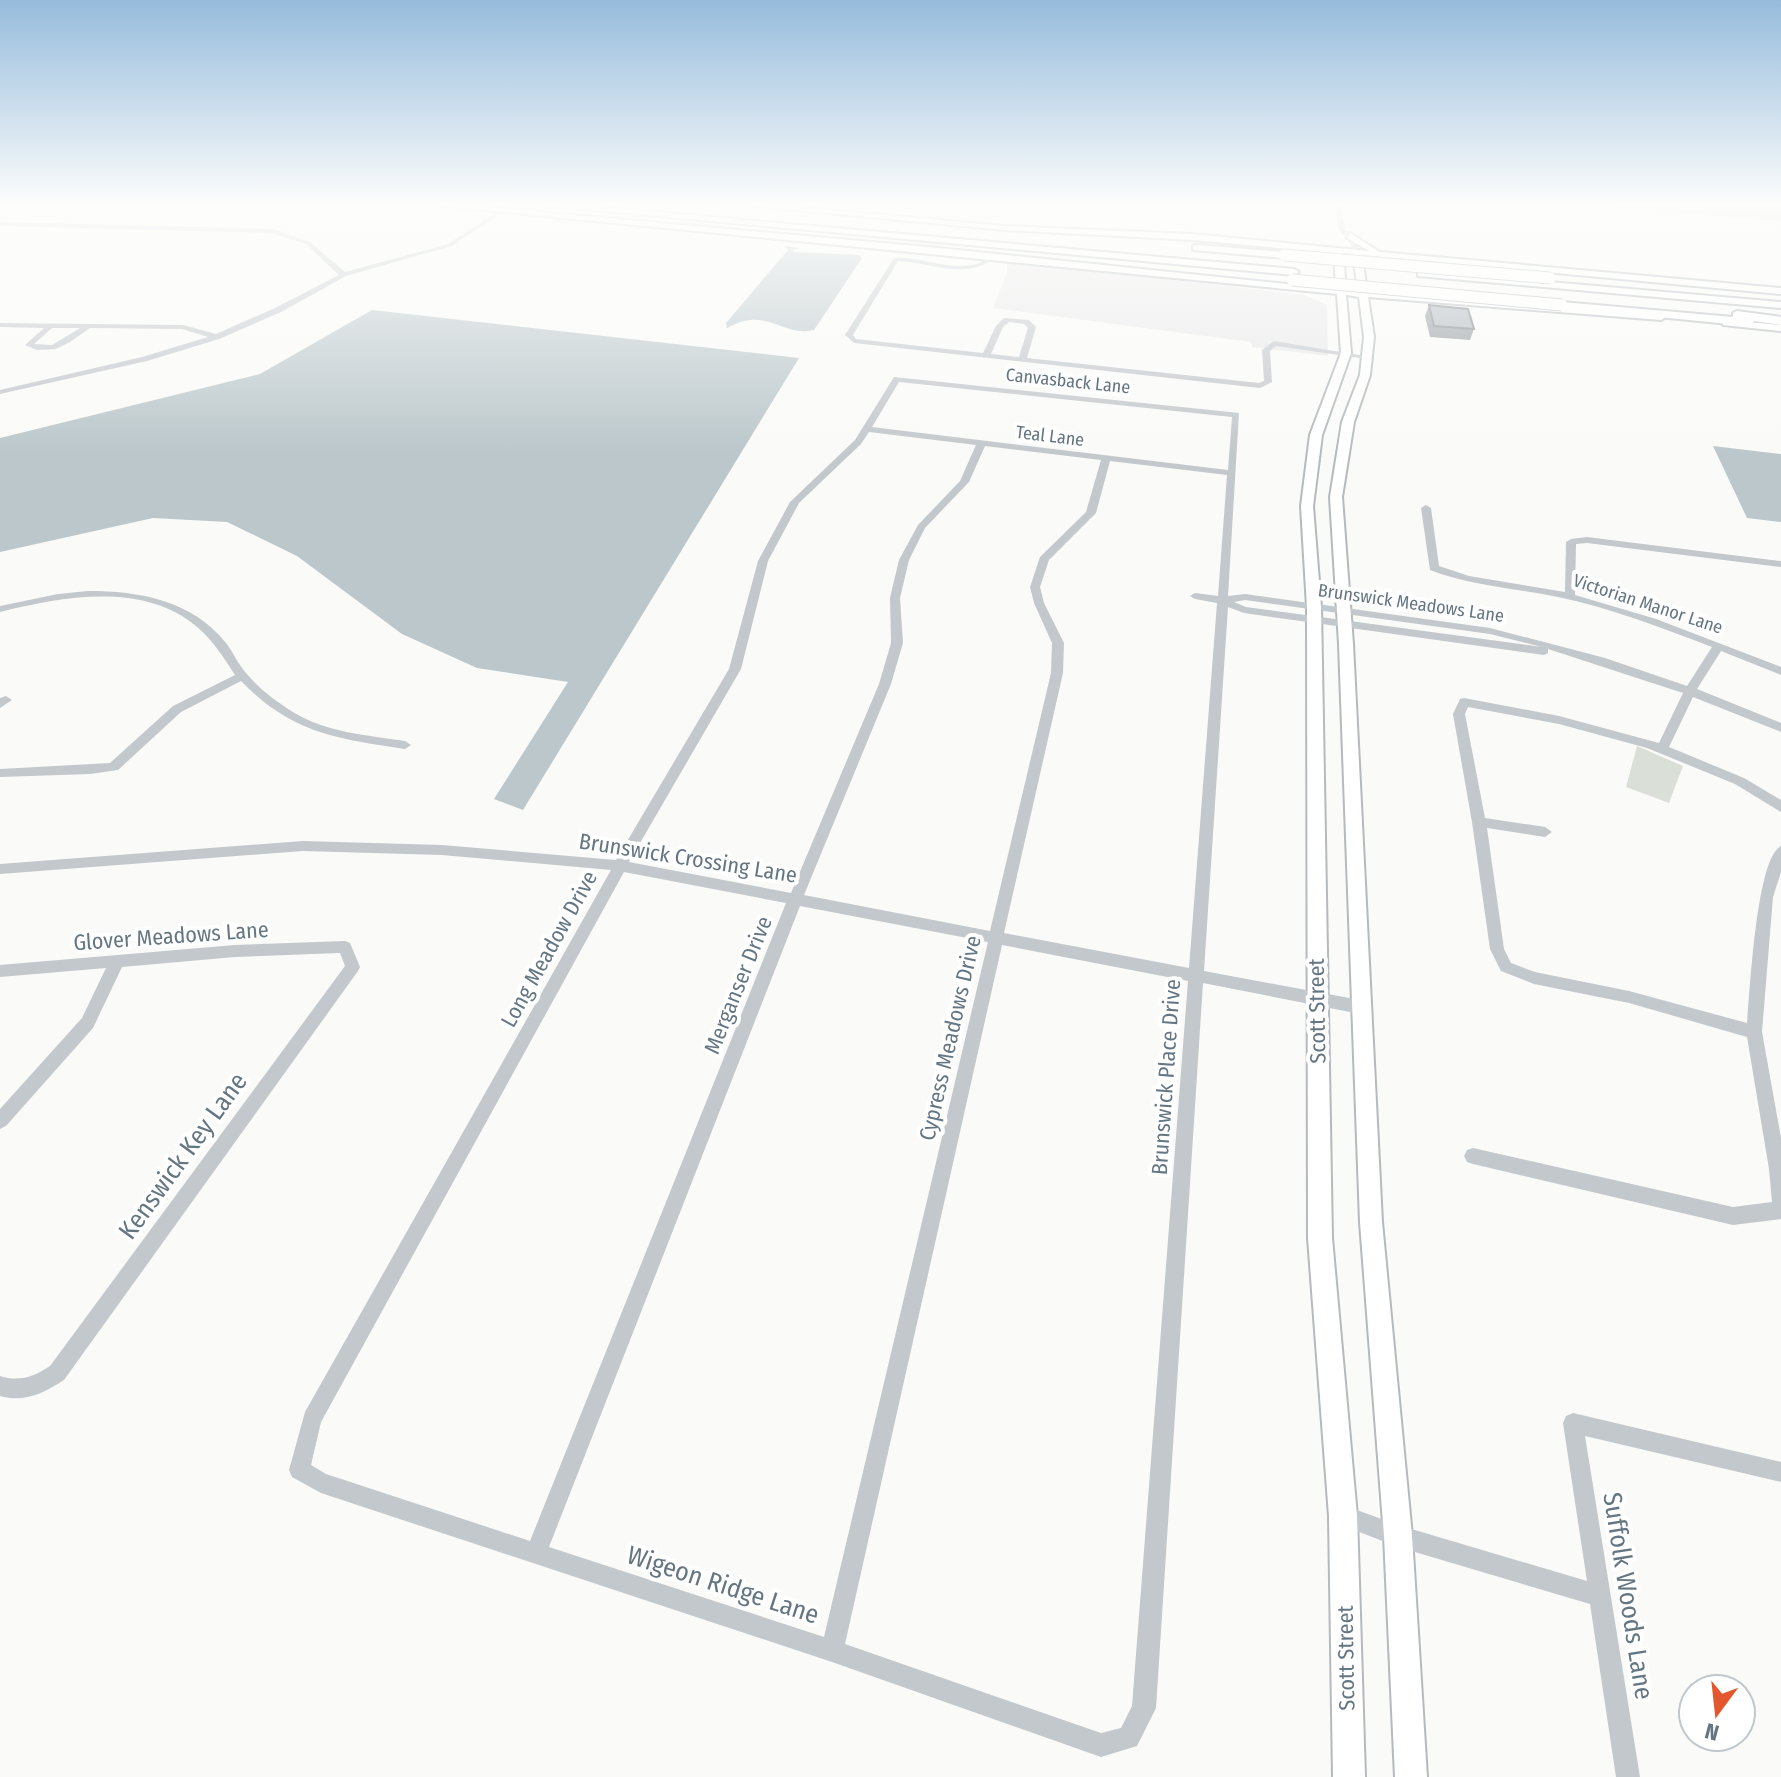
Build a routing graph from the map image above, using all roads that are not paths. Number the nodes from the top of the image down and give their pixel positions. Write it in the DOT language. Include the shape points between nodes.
graph roads {
  1 [pos="318,289"];
  2 [pos="877,289"];
  3 [pos="1313,289"];
  4 [pos="1329,289"];
  5 [pos="1340,289"];
  6 [pos="1361,289"];
  7 [pos="1394,289"];
  8 [pos="1509,289"];
  9 [pos="1532,289"];
  10 [pos="1579,289"];
  11 [pos="1668,289"];
  12 [pos="1699,289"];
  13 [pos="1340,292"];
  14 [pos="1361,294"];
  15 [pos="1406,298"];
  16 [pos="1781,298"];
  17 [pos="1343,306"];
  18 [pos="1364,308"];
  19 [pos="1781,314"];
  20 [pos="1781,324"];
  21 [pos="0,325"];
  22 [pos="50,326"];
  23 [pos="88,326"];
  24 [pos="216,337"];
  25 [pos="1346,353"];
  26 [pos="986,356"];
  27 [pos="1367,357"];
  28 [pos="1022,360"];
  29 [pos="897,379"];
  30 [pos="0,392"];
  31 [pos="1236,415"];
  32 [pos="1323,417"];
  33 [pos="1348,422"];
  34 [pos="865,429"];
  35 [pos="981,444"];
  36 [pos="1106,458"];
  37 [pos="1232,473"];
  38 [pos="1426,508"];
  39 [pos="1781,564"];
  40 [pos="1195,596"];
  41 [pos="1570,596"];
  42 [pos="1222,600"];
  43 [pos="0,609"];
  44 [pos="1313,613"];
  45 [pos="1344,617"];
  46 [pos="1719,646"];
  47 [pos="1781,671"];
  48 [pos="242,676"];
  49 [pos="1691,689"];
  50 [pos="1781,728"];
  51 [pos="405,745"];
  52 [pos="1663,747"];
  53 [pos="0,773"];
  54 [pos="1781,807"];
  55 [pos="1479,822"];
  56 [pos="1545,832"];
  57 [pos="1781,851"];
  58 [pos="620,866"];
  59 [pos="0,869"];
  60 [pos="796,897"];
  61 [pos="996,935"];
  62 [pos="345,947"];
  63 [pos="117,961"];
  64 [pos="0,971"];
  65 [pos="1195,973"];
  66 [pos="1317,998"];
  67 [pos="1360,1007"];
  68 [pos="1754,1032"];
  69 [pos="0,1121"];
  70 [pos="1473,1156"];
  71 [pos="1781,1209"];
  72 [pos="0,1386"];
  73 [pos="299,1470"];
  74 [pos="1781,1472"];
  75 [pos="1343,1516"];
  76 [pos="1398,1536"];
  77 [pos="536,1553"];
  78 [pos="1600,1596"];
  79 [pos="832,1651"];
  80 [pos="1129,1738"];
  81 [pos="1349,1777"];
  82 [pos="1411,1777"];
  83 [pos="1628,1777"];
  1 -- 24 [label="street"];
  2 -- 26 [label="street" via="849,335 854,341"];
  3 -- 17 [label="main road"];
  4 -- 13 [label="main road"];
  5 -- 13 [label="main road, Scott Street"];
  6 -- 14 [label="main road, Scott Street"];
  7 -- 20 [label="highway, bridge"];
  8 -- 20 [label="highway"];
  9 -- 19 [label="highway"];
  10 -- 16 [label="highway"];
  11 -- 16 [label="highway, bridge"];
  12 -- 16 [label="main road"];
  13 -- 14 [label="main road"];
  13 -- 17 [label="main road, Scott Street"];
  14 -- 15 [label="main road"];
  14 -- 18 [label="main road, Scott Street"];
  15 -- 18 [label="main road"];
  15 -- 20 [label="main road"];
  17 -- 25 [label="main road, Scott Street"];
  18 -- 27 [label="main road, Scott Street"];
  21 -- 22 [label="street"];
  22 -- 23 [label="street"];
  22 -- 23 [label="street" via="29,345 59,346"];
  23 -- 24 [label="street" via="183,327"];
  24 -- 30 [label="street"];
  25 -- 27 [label="street"];
  25 -- 28 [label="street" via="1274,343 1266,350 1268,382 1260,386"];
  25 -- 32 [label="main road, Scott Street"];
  26 -- 28 [label="street"];
  26 -- 28 [label="street" via="1007,320 1026,322 1032,327"];
  27 -- 33 [label="main road, Scott Street"];
  29 -- 31 [label="street, Canvasback Lane"];
  29 -- 34 [label="street, Long Meadow Drive"];
  31 -- 37 [label="street, Brunswick Place Drive"];
  32 -- 33 [label="main road"];
  32 -- 44 [label="main road, Scott Street" via="1307,506"];
  33 -- 45 [label="main road, Scott Street" via="1336,497"];
  34 -- 35 [label="street, Teal Lane"];
  34 -- 58 [label="street, Long Meadow Drive" via="795,502 763,561 735,669"];
  35 -- 36 [label="street, Teal Lane"];
  35 -- 60 [label="street, Merganser Drive" via="964,482 921,527 904,560 895,598 897,643 885,684"];
  36 -- 37 [label="street, Teal Lane"];
  36 -- 61 [label="street, Cypress Meadows Drive" via="1091,513 1054,547 1038,572 1039,603 1058,643 1057,673"];
  37 -- 42 [label="street, Brunswick Place Drive"];
  38 -- 41 [label="street, Victorian Manor Lane" via="1434,568 1453,577"];
  39 -- 41 [label="street" via="1571,542"];
  40 -- 42 [label="street, Brunswick Meadows Lane"];
  41 -- 46 [label="street, Victorian Manor Lane"];
  42 -- 44 [label="street, Brunswick Meadows Lane" via="1244,610"];
  42 -- 65 [label="street, Brunswick Place Drive"];
  43 -- 48 [label="street" via="82,592 132,595 199,621"];
  44 -- 45 [label="street, Brunswick Meadows Lane"];
  44 -- 66 [label="main road, Scott Street"];
  45 -- 49 [label="street, Brunswick Meadows Lane" via="1593,657"];
  45 -- 67 [label="main road, Scott Street"];
  46 -- 47 [label="street, Victorian Manor Lane"];
  46 -- 49 [label="street"];
  48 -- 51 [label="street" via="306,724"];
  48 -- 53 [label="street" via="177,709 114,767"];
  49 -- 50 [label="street, Brunswick Meadows Lane"];
  49 -- 52 [label="street"];
  52 -- 54 [label="street" via="1764,792"];
  52 -- 55 [label="street" via="1559,719 1464,702 1459,714"];
  55 -- 56 [label="street"];
  55 -- 68 [label="street" via="1497,949 1506,967"];
  57 -- 68 [label="street" via="1766,897"];
  58 -- 59 [label="street, Brunswick Crossing Lane" via="442,850 303,846"];
  58 -- 60 [label="street, Brunswick Crossing Lane"];
  58 -- 73 [label="street, Long Meadow Drive" via="312,1419"];
  60 -- 61 [label="street, Brunswick Crossing Lane"];
  60 -- 77 [label="street, Merganser Drive"];
  61 -- 65 [label="street, Brunswick Crossing Lane"];
  61 -- 79 [label="street, Cypress Meadows Drive"];
  62 -- 63 [label="street, Glover Meadows Lane"];
  62 -- 72 [label="street, Kenswick Key Lane" via="353,967 57,1373 37,1386 14,1391"];
  63 -- 64 [label="street, Glover Meadows Lane"];
  63 -- 69 [label="street" via="88,1023"];
  65 -- 66 [label="street, Brunswick Crossing Lane"];
  65 -- 80 [label="street, Brunswick Place Drive" via="1144,1708"];
  66 -- 67 [label="street, Brunswick Crossing Lane"];
  66 -- 75 [label="main road, Scott Street" via="1320,1238"];
  67 -- 76 [label="main road, Scott Street" via="1371,1222"];
  68 -- 71 [label="street"];
  70 -- 71 [label="street" via="1733,1216"];
  73 -- 77 [label="street, Wigeon Ridge Lane" via="321,1483"];
  74 -- 78 [label="street, Suffolk Woods Lane" via="1573,1423"];
  75 -- 76 [label="street"];
  75 -- 81 [label="main road, Scott Street"];
  76 -- 78 [label="street"];
  76 -- 82 [label="main road, Scott Street"];
  77 -- 79 [label="street, Wigeon Ridge Lane"];
  78 -- 83 [label="street, Suffolk Woods Lane"];
  79 -- 80 [label="street, Wigeon Ridge Lane" via="1101,1745"];
}
